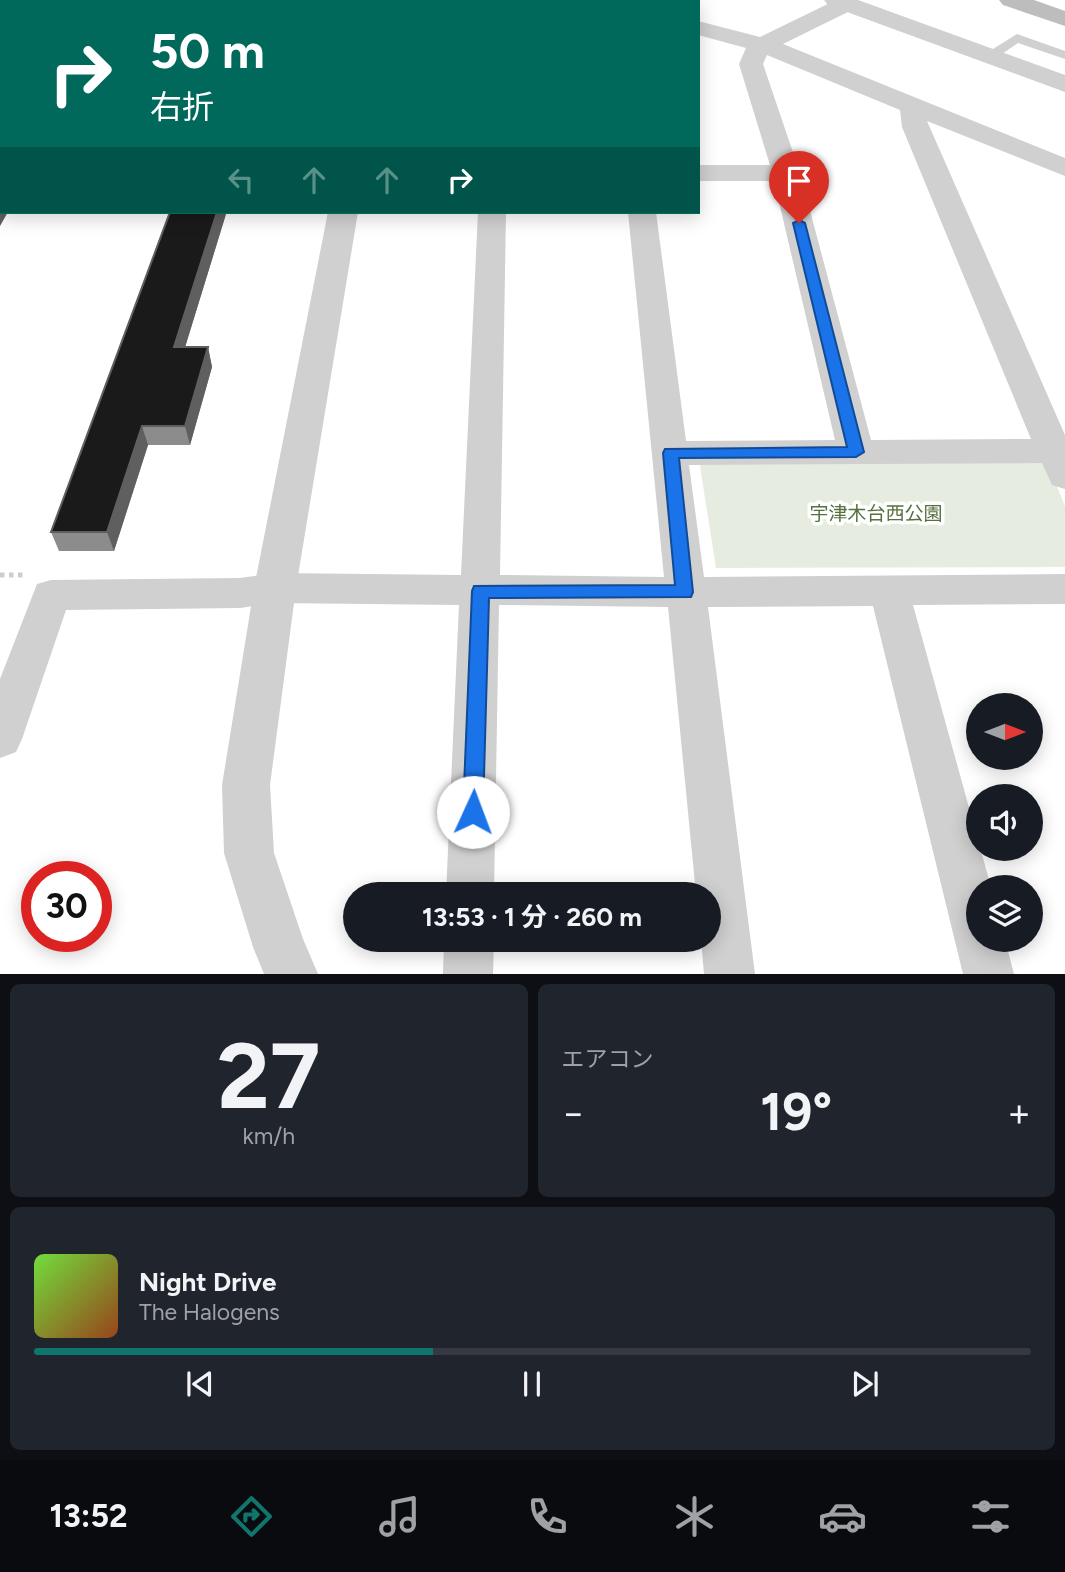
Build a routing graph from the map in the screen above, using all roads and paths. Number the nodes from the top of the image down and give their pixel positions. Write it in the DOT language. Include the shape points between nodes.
graph roads {
  1 [pos="1011,0"];
  2 [pos="841,2"];
  3 [pos="1065,19"];
  4 [pos="700,29"];
  5 [pos="763,45"];
  6 [pos="1065,55"];
  7 [pos="989,57"];
  8 [pos="1059,76"];
  9 [pos="912,105"];
  10 [pos="1065,168"];
  11 [pos="700,173"];
  12 [pos="786,173"];
  13 [pos="343,214"];
  14 [pos="492,214"];
  15 [pos="642,214"];
  16 [pos="856,452"];
  17 [pos="670,453"];
  18 [pos="1061,460"];
  19 [pos="275,587"];
  20 [pos="1065,589"];
  21 [pos="480,591"];
  22 [pos="889,591"];
  23 [pos="685,592"];
  24 [pos="0,739"];
  25 [pos="470,882"];
  26 [pos="966,886"];
  27 [pos="469,952"];
  28 [pos="983,952"];
  29 [pos="292,974"];
  30 [pos="468,974"];
  31 [pos="730,974"];
  32 [pos="989,974"];
  1 -- 3 [label="main road"];
  2 -- 5 [label="street"];
  2 -- 7 [label="street"];
  4 -- 5 [label="street"];
  5 -- 9 [label="street"];
  5 -- 12 [label="street" via="751,64"];
  6 -- 7 [label="lane" via="1017,38"];
  7 -- 8 [label="street"];
  9 -- 10 [label="street"];
  9 -- 18 [label="street" via="915,127"];
  11 -- 12 [label="street"];
  12 -- 16 [label="street"];
  13 -- 19 [label="street"];
  14 -- 21 [label="street"];
  15 -- 17 [label="street"];
  16 -- 17 [label="street"];
  16 -- 18 [label="street"];
  17 -- 23 [label="street"];
  19 -- 21 [label="street"];
  19 -- 24 [label="street" via="240,593 51,595"];
  19 -- 29 [label="street" via="246,785 250,853"];
  20 -- 22 [label="street"];
  21 -- 23 [label="street"];
  21 -- 25 [label="street"];
  22 -- 23 [label="street"];
  22 -- 26 [label="street"];
  23 -- 31 [label="street"];
  27 -- 30 [label="street"];
  28 -- 32 [label="street"];
}
